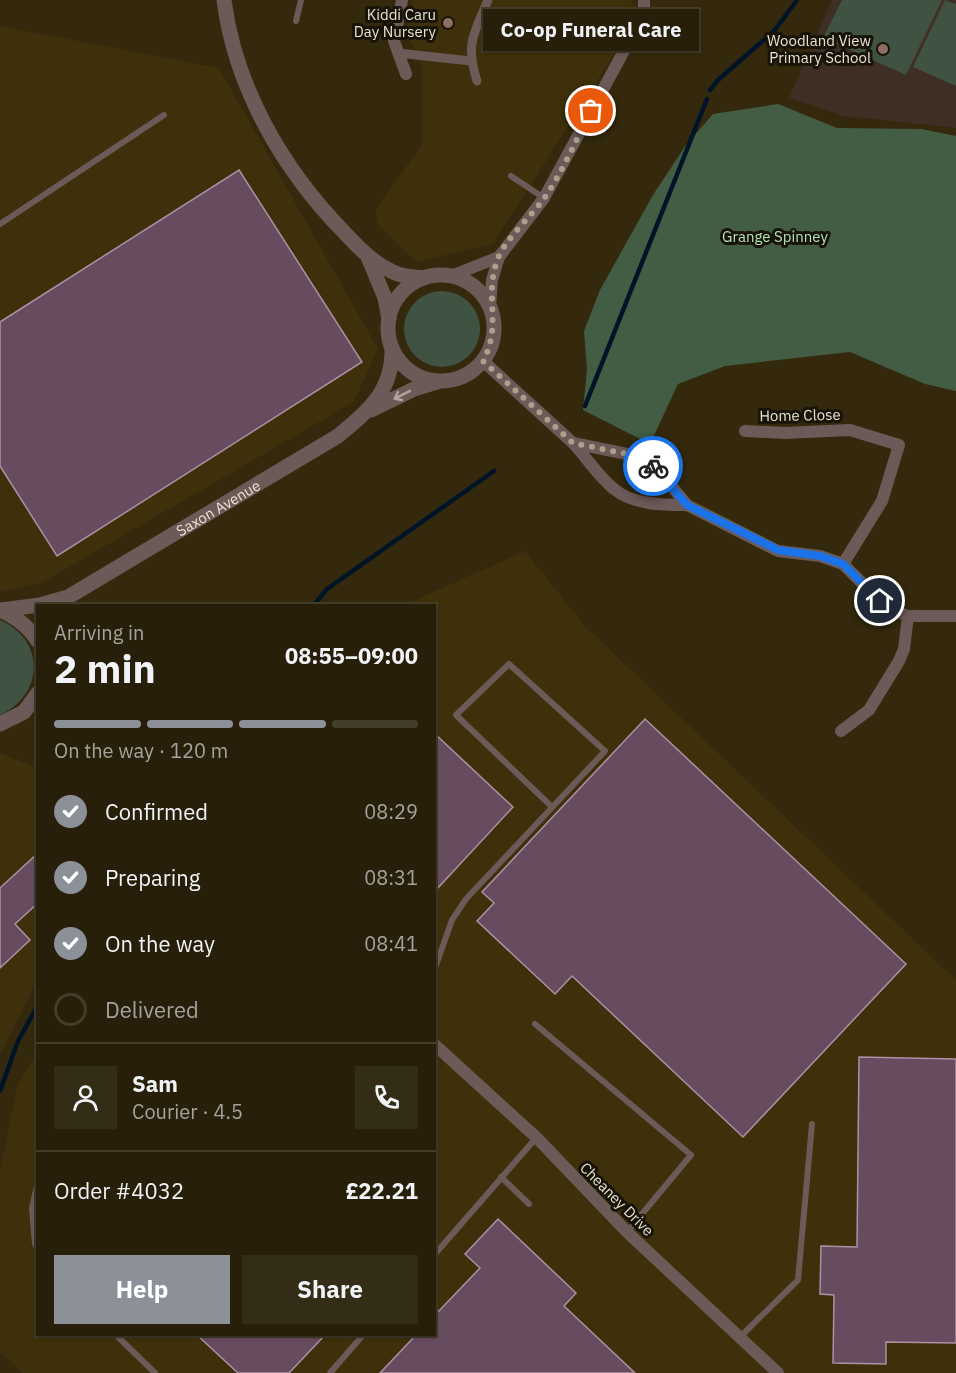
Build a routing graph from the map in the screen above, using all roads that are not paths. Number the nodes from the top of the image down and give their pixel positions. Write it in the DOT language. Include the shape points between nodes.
graph roads {
  1 [pos="224,0"];
  2 [pos="301,0"];
  3 [pos="402,0"];
  4 [pos="489,0"];
  5 [pos="645,0"];
  6 [pos="296,21"];
  7 [pos="398,53"];
  8 [pos="471,61"];
  9 [pos="405,74"];
  10 [pos="477,81"];
  11 [pos="164,115"];
  12 [pos="511,176"];
  13 [pos="544,198"];
  14 [pos="0,224"];
  15 [pos="368,257"];
  16 [pos="499,257"];
  17 [pos="451,276"];
  18 [pos="424,278"];
  19 [pos="490,308"];
  20 [pos="389,319"];
  21 [pos="392,348"];
  22 [pos="483,361"];
  23 [pos="440,381"];
  24 [pos="366,413"];
  25 [pos="746,431"];
  26 [pos="573,443"];
  27 [pos="687,505"];
  28 [pos="843,564"];
  29 [pos="64,601"];
  30 [pos="46,604"];
  31 [pos="36,606"];
  32 [pos="0,610"];
  33 [pos="908,616"];
  34 [pos="956,616"];
  35 [pos="36,639"];
  36 [pos="36,698"];
  37 [pos="0,724"];
  38 [pos="841,731"];
  39 [pos="552,807"];
  40 [pos="436,965"];
  41 [pos="535,1024"];
  42 [pos="436,1046"];
  43 [pos="812,1124"];
  44 [pos="537,1138"];
  45 [pos="501,1178"];
  46 [pos="36,1190"];
  47 [pos="529,1204"];
  48 [pos="627,1232"];
  49 [pos="36,1246"];
  50 [pos="436,1253"];
  51 [pos="117,1336"];
  52 [pos="362,1336"];
  53 [pos="740,1337"];
  54 [pos="155,1373"];
  55 [pos="330,1373"];
  56 [pos="778,1373"];
  1 -- 15 [label="street" via="243,75 267,130 328,216"];
  2 -- 6 [label="lane"];
  3 -- 7 [label="street" via="394,41"];
  4 -- 8 [label="street" via="472,32"];
  5 -- 13 [label="street" via="644,14"];
  7 -- 8 [label="street"];
  7 -- 9 [label="street"];
  8 -- 10 [label="street"];
  11 -- 14 [label="lane"];
  12 -- 13 [label="lane"];
  13 -- 16 [label="street"];
  15 -- 18 [label="street" via="393,272"];
  15 -- 20 [label="street"];
  16 -- 17 [label="street"];
  16 -- 19 [label="street"];
  17 -- 18 [label="street"];
  17 -- 19 [label="street" via="468,282"];
  18 -- 20 [label="street" via="402,293"];
  19 -- 22 [label="street" via="492,344"];
  20 -- 21 [label="street"];
  21 -- 23 [label="street" via="410,371"];
  21 -- 24 [label="street, Saxon Avenue" via="393,366 386,386"];
  22 -- 23 [label="street" via="456,379"];
  22 -- 26 [label="street"];
  23 -- 24 [label="street, Saxon Avenue, one-way"];
  24 -- 29 [label="street, Saxon Avenue" via="328,442"];
  25 -- 28 [label="street, Home Close" via="850,430 899,445 882,501"];
  26 -- 27 [label="street" via="637,456 656,467"];
  26 -- 27 [label="street" via="614,490 649,503"];
  27 -- 28 [label="street" via="778,550"];
  28 -- 33 [label="street" via="880,601"];
  29 -- 30 [label="street, Saxon Avenue"];
  31 -- 32 [label="street, Saxon Avenue"];
  32 -- 35 [label="street" via="15,617"];
  33 -- 34 [label="street"];
  33 -- 38 [label="street" via="899,661 869,710"];
  36 -- 37 [label="street" via="24,712"];
  39 -- 39 [label="lane" via="605,751 509,664 456,715"];
  39 -- 40 [label="lane" via="466,899 452,920"];
  41 -- 48 [label="lane" via="691,1155"];
  42 -- 44 [label="street, Cheaney Drive"];
  43 -- 53 [label="lane" via="798,1280"];
  44 -- 45 [label="lane"];
  44 -- 48 [label="street, Cheaney Drive"];
  45 -- 47 [label="lane"];
  45 -- 50 [label="lane"];
  46 -- 49 [label="lane" via="32,1208"];
  48 -- 53 [label="street, Cheaney Drive"];
  51 -- 54 [label="lane"];
  52 -- 55 [label="lane"];
  53 -- 56 [label="street, Cheaney Drive"];
}
